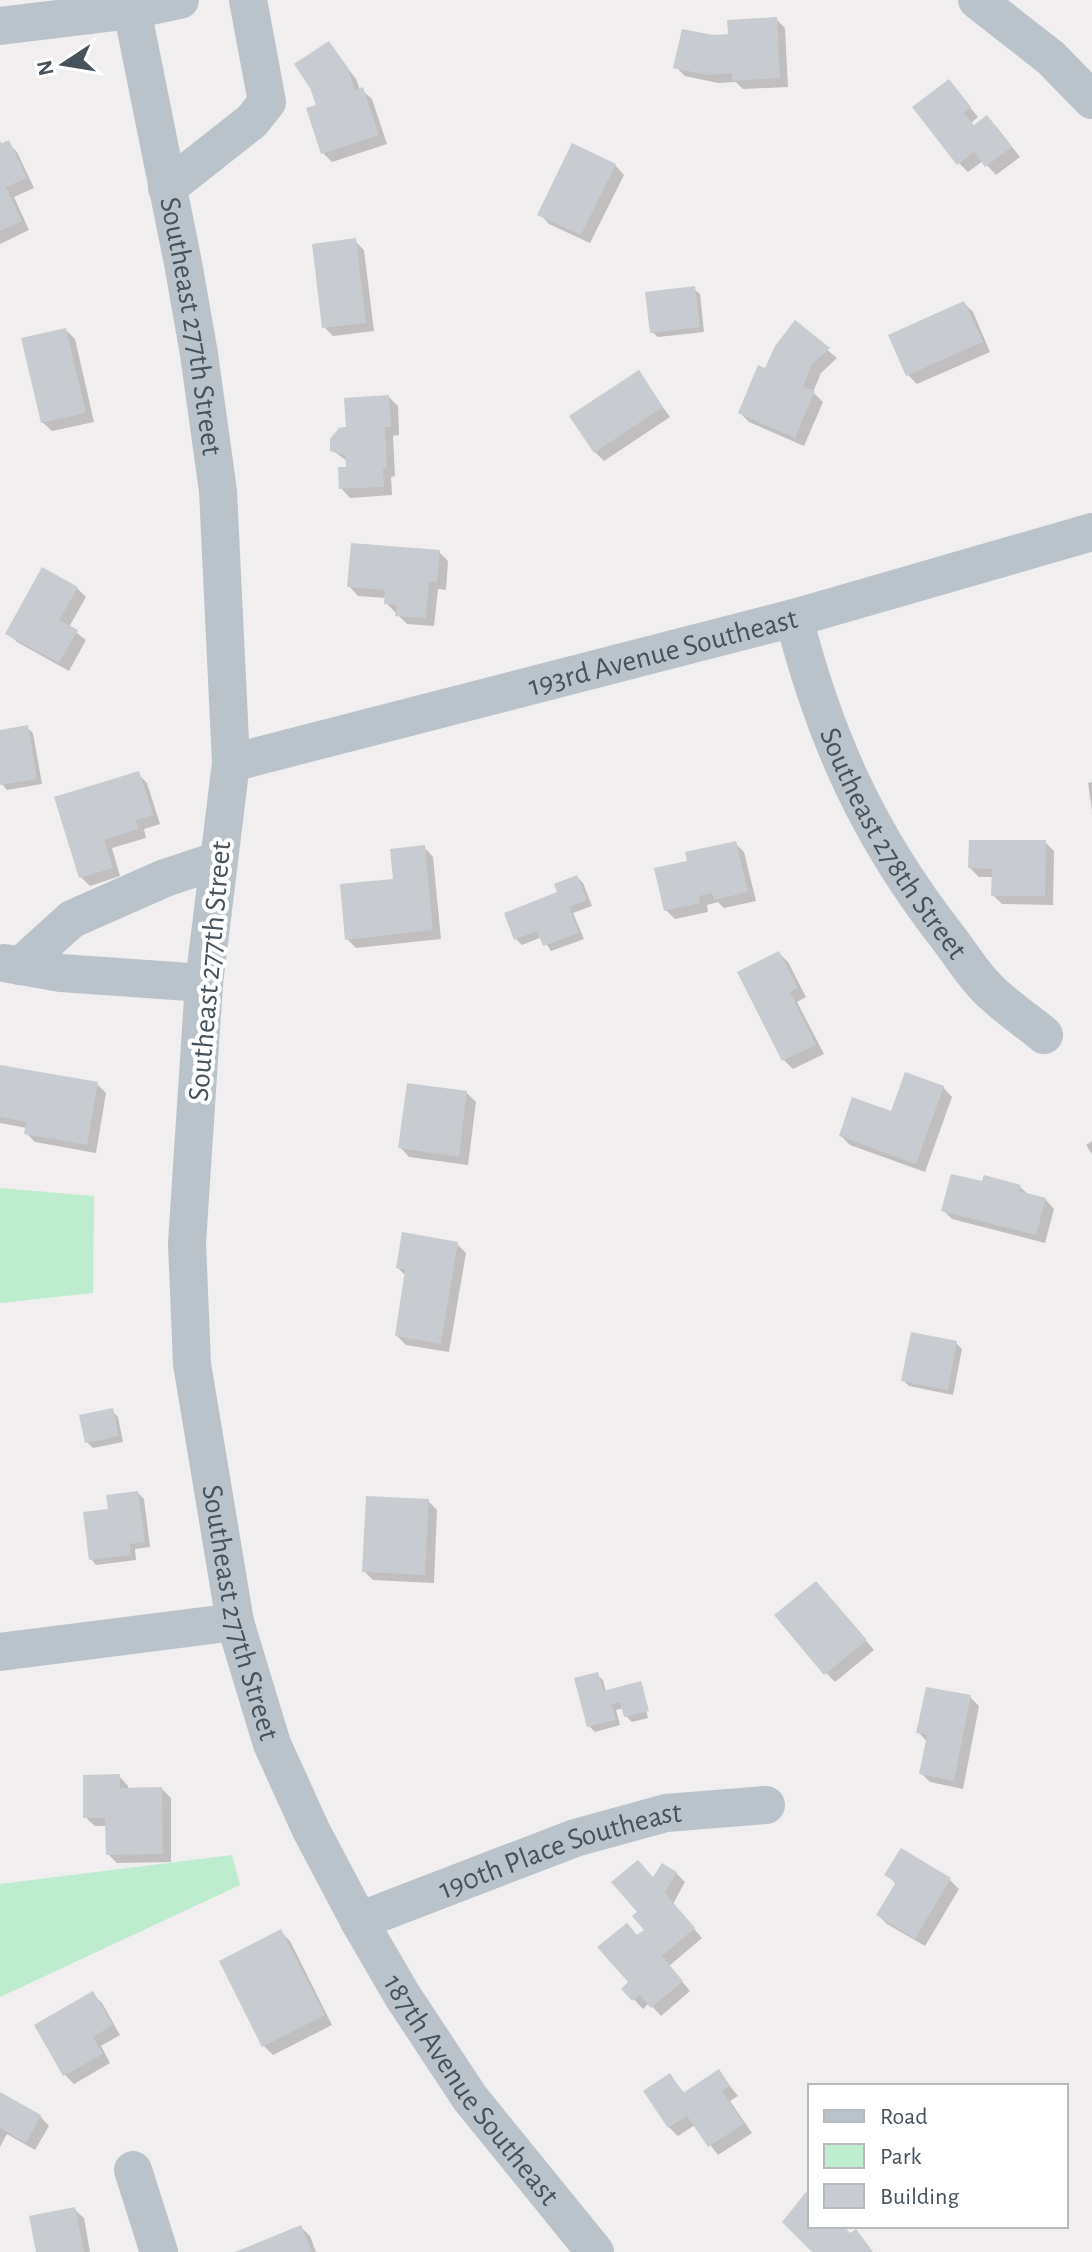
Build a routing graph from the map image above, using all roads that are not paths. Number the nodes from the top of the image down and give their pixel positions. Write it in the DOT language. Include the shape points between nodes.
graph roads {
  1 [pos="180,0"];
  2 [pos="248,0"];
  3 [pos="977,0"];
  4 [pos="131,5"];
  5 [pos="0,26"];
  6 [pos="1092,100"];
  7 [pos="167,188"];
  8 [pos="1092,532"];
  9 [pos="794,618"];
  10 [pos="231,763"];
  11 [pos="219,860"];
  12 [pos="10,964"];
  13 [pos="204,983"];
  14 [pos="1044,1035"];
  15 [pos="235,1622"];
  16 [pos="0,1652"];
  17 [pos="766,1805"];
  18 [pos="359,1921"];
  19 [pos="133,2170"];
  20 [pos="159,2252"];
  21 [pos="595,2252"];
  1 -- 4 [label="street"];
  2 -- 7 [label="street" via="267,102 252,121"];
  3 -- 6 [label="street" via="1051,58"];
  4 -- 5 [label="street"];
  4 -- 7 [label="street, Southeast 277th Street"];
  7 -- 10 [label="street, Southeast 277th Street" via="199,354 218,491"];
  8 -- 9 [label="street, 193rd Avenue Southeast"];
  9 -- 10 [label="street, 193rd Avenue Southeast"];
  9 -- 14 [label="street, Southeast 278th Street" via="811,684 867,818 913,893 990,991"];
  10 -- 11 [label="street, Southeast 277th Street"];
  11 -- 12 [label="street" via="72,919"];
  11 -- 13 [label="street, Southeast 277th Street"];
  12 -- 13 [label="street"];
  13 -- 15 [label="street, Southeast 277th Street" via="187,1243 192,1364"];
  15 -- 16 [label="street"];
  15 -- 18 [label="street, Southeast 277th Street" via="272,1744"];
  17 -- 18 [label="street, 190th Place Southeast" via="666,1813 575,1838"];
  18 -- 21 [label="street, 187th Avenue Southeast" via="470,2098"];
  19 -- 20 [label="street"];
}
